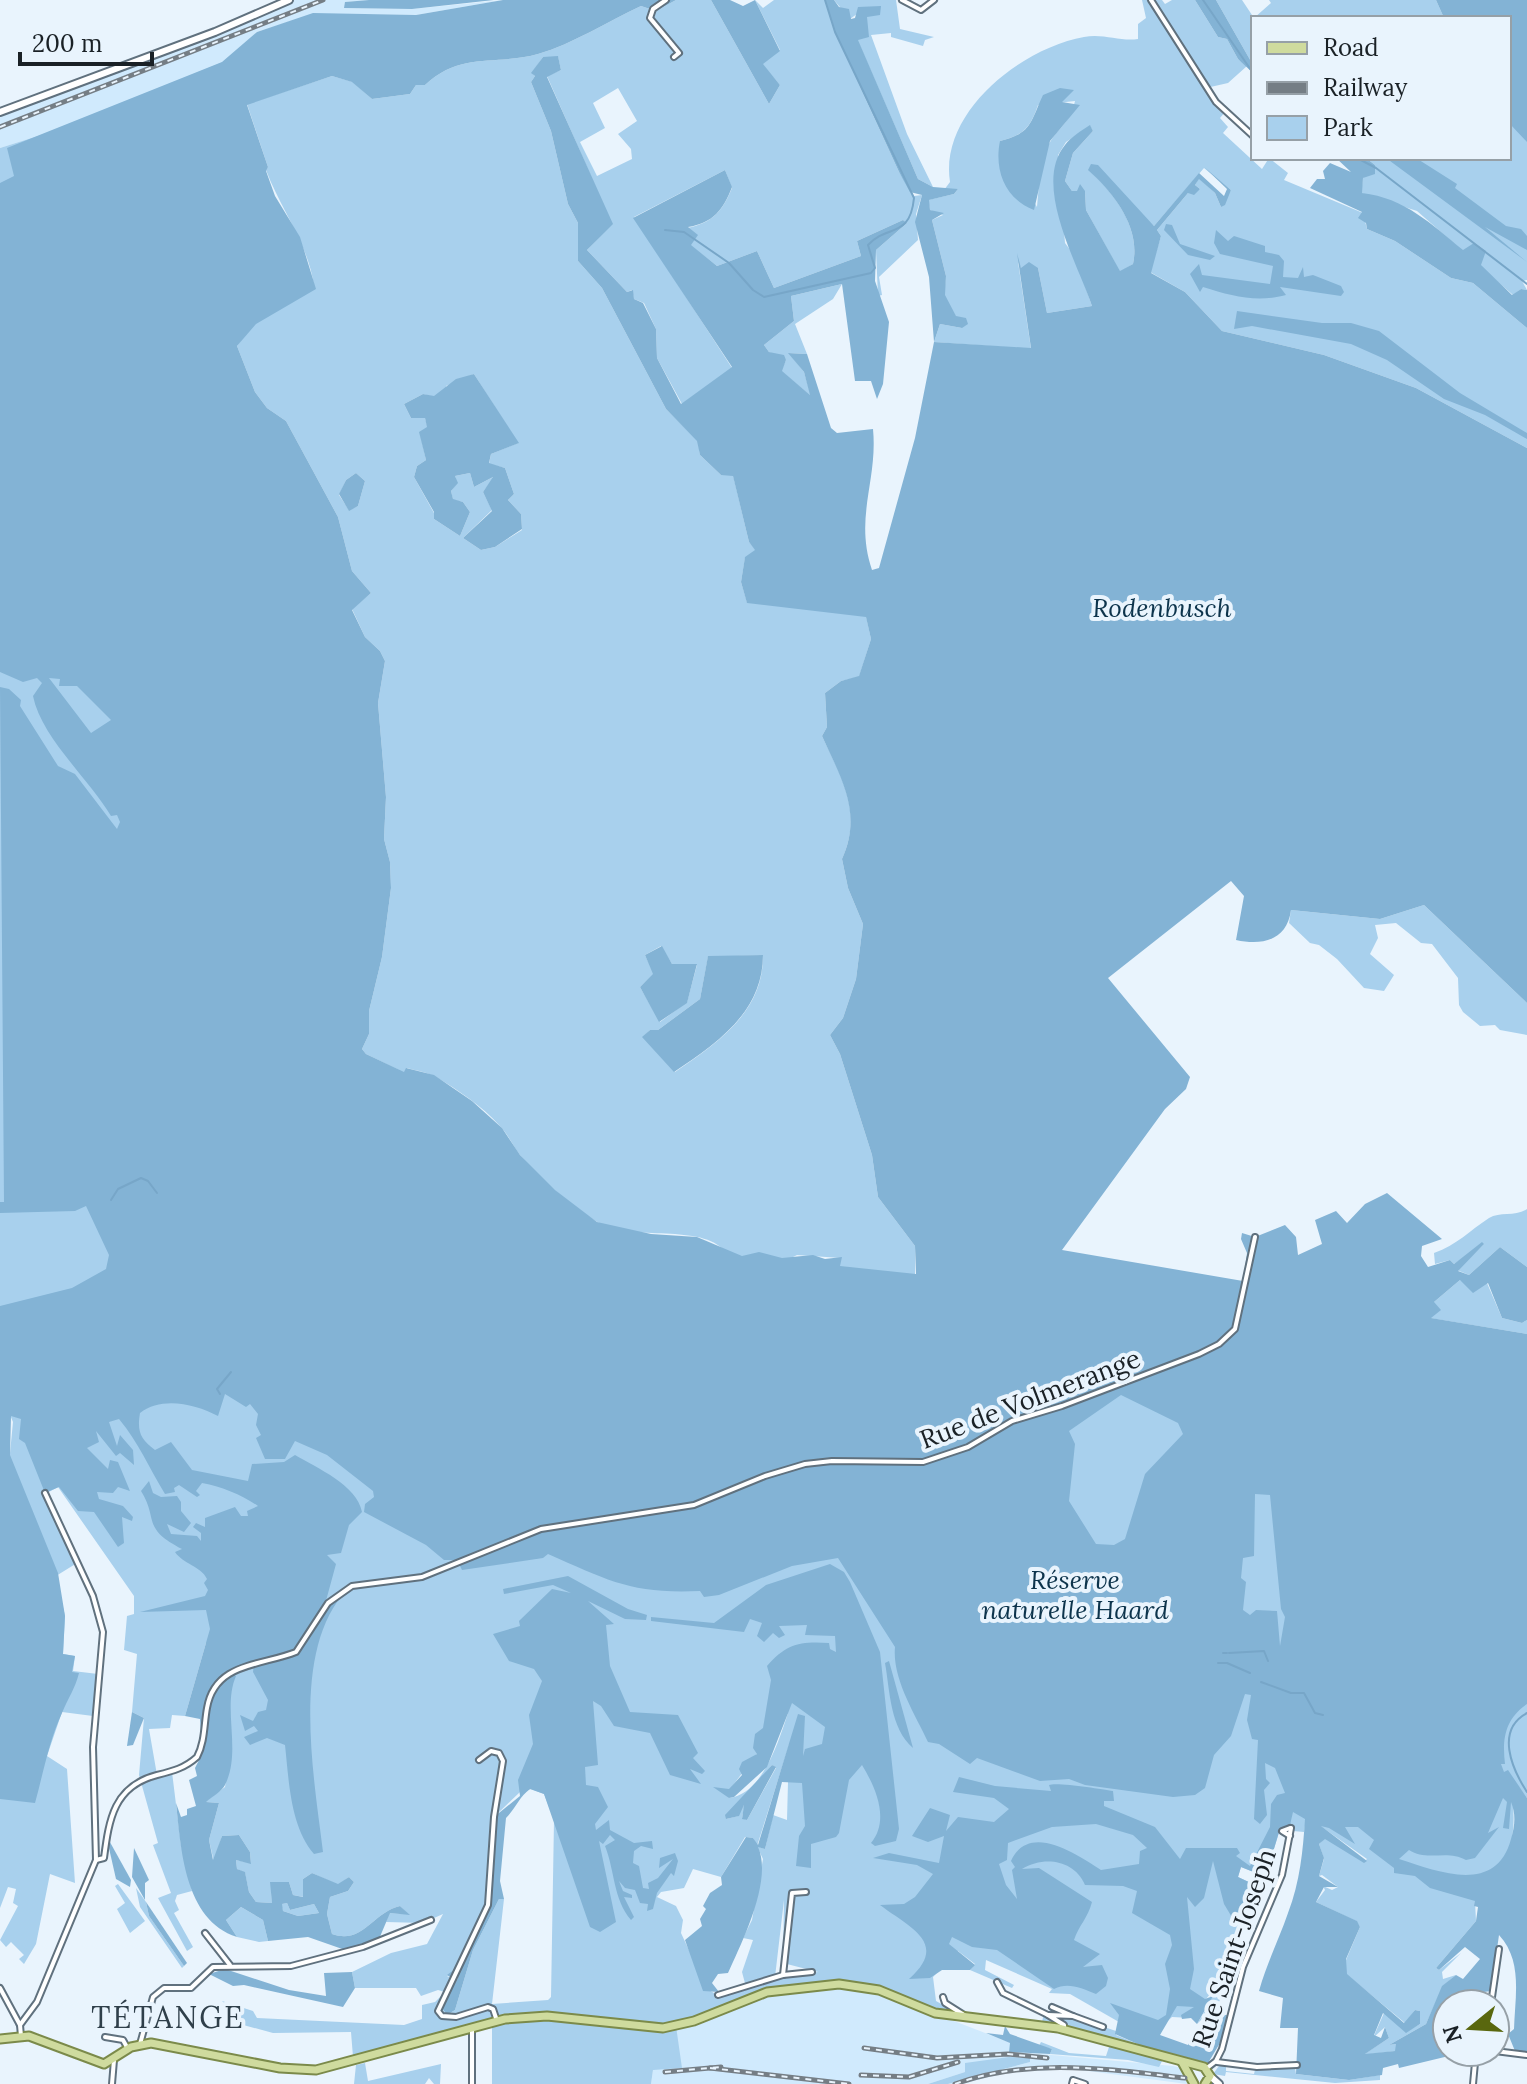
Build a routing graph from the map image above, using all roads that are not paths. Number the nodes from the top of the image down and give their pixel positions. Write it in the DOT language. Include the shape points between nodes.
graph roads {
  1 [pos="289,0"];
  2 [pos="666,0"];
  3 [pos="902,0"];
  4 [pos="934,0"];
  5 [pos="1151,0"];
  6 [pos="674,57"];
  7 [pos="0,112"];
  8 [pos="1251,134"];
  9 [pos="1255,1237"];
  10 [pos="45,1493"];
  11 [pos="479,1760"];
  12 [pos="1291,1828"];
  13 [pos="96,1860"];
  14 [pos="806,1892"];
  15 [pos="431,1920"];
  16 [pos="205,1933"];
  17 [pos="1499,1949"];
  18 [pos="230,1965"];
  19 [pos="812,1972"];
  20 [pos="795,1974"];
  21 [pos="783,1975"];
  22 [pos="997,1982"];
  23 [pos="796,1987"];
  24 [pos="0,1988"];
  25 [pos="1493,1988"];
  26 [pos="718,1995"];
  27 [pos="943,1997"];
  28 [pos="1052,2007"];
  29 [pos="1048,2015"];
  30 [pos="1073,2016"];
  31 [pos="969,2019"];
  32 [pos="497,2021"];
  33 [pos="20,2025"];
  34 [pos="1103,2027"];
  35 [pos="472,2028"];
  36 [pos="1064,2030"];
  37 [pos="21,2036"];
  38 [pos="105,2037"];
  39 [pos="0,2039"];
  40 [pos="140,2044"];
  41 [pos="128,2049"];
  42 [pos="114,2060"];
  43 [pos="1216,2061"];
  44 [pos="1297,2065"];
  45 [pos="1201,2078"];
  46 [pos="1072,2082"];
  47 [pos="112,2084"];
  48 [pos="472,2084"];
  49 [pos="1085,2084"];
  50 [pos="1219,2084"];
  1 -- 7 [label="main road"];
  2 -- 6 [label="street" via="650,18 681,55"];
  3 -- 4 [label="street" via="921,10"];
  5 -- 8 [label="street" via="1216,102"];
  9 -- 13 [label="street, Rue de Volmerange" via="1239,1320 1225,1340 1012,1421 968,1447 923,1462 805,1464 694,1505 541,1529 422,1577 340,1591 296,1652 242,1667 215,1686 197,1757 181,1769 140,1781 120,1796 104,1858"];
  10 -- 13 [label="street" via="93,1596 103,1632 93,1747"];
  11 -- 32 [label="street" via="491,1751 503,1761 490,1891 438,2011 452,2017 488,2007"];
  12 -- 43 [label="street, Rue Saint-Joseph" via="1282,1831 1290,1836 1282,1875 1243,1967"];
  13 -- 33 [label="street" via="37,2002"];
  14 -- 21 [label="street" via="792,1893"];
  15 -- 18 [label="street" via="363,1947 285,1967"];
  16 -- 18 [label="street"];
  17 -- 25 [label="street"];
  18 -- 40 [label="street" via="204,1971 191,1988 169,1986 155,1994"];
  19 -- 20 [label="street"];
  20 -- 21 [label="street"];
  20 -- 23 [label="street"];
  21 -- 26 [label="street"];
  22 -- 29 [label="street" via="1003,1993"];
  23 -- 31 [label="main road" via="866,1987 935,2013"];
  23 -- 32 [label="main road" via="663,2028 547,2016"];
  24 -- 33 [label="street"];
  27 -- 31 [label="street"];
  28 -- 30 [label="street"];
  29 -- 30 [label="street"];
  29 -- 36 [label="street"];
  30 -- 34 [label="street"];
  31 -- 36 [label="main road"];
  32 -- 35 [label="main road"];
  33 -- 37 [label="street"];
  35 -- 40 [label="main road" via="316,2070"];
  35 -- 48 [label="street"];
  36 -- 45 [label="main road" via="1181,2061"];
  37 -- 39 [label="main road"];
  37 -- 42 [label="main road" via="87,2060"];
  38 -- 41 [label="street" via="123,2040"];
  40 -- 41 [label="main road"];
  41 -- 42 [label="main road"];
  42 -- 47 [label="street"];
  43 -- 44 [label="street"];
  43 -- 45 [label="street, Rue Saint-Joseph"];
  45 -- 50 [label="main road"];
  46 -- 49 [label="street"];
}
